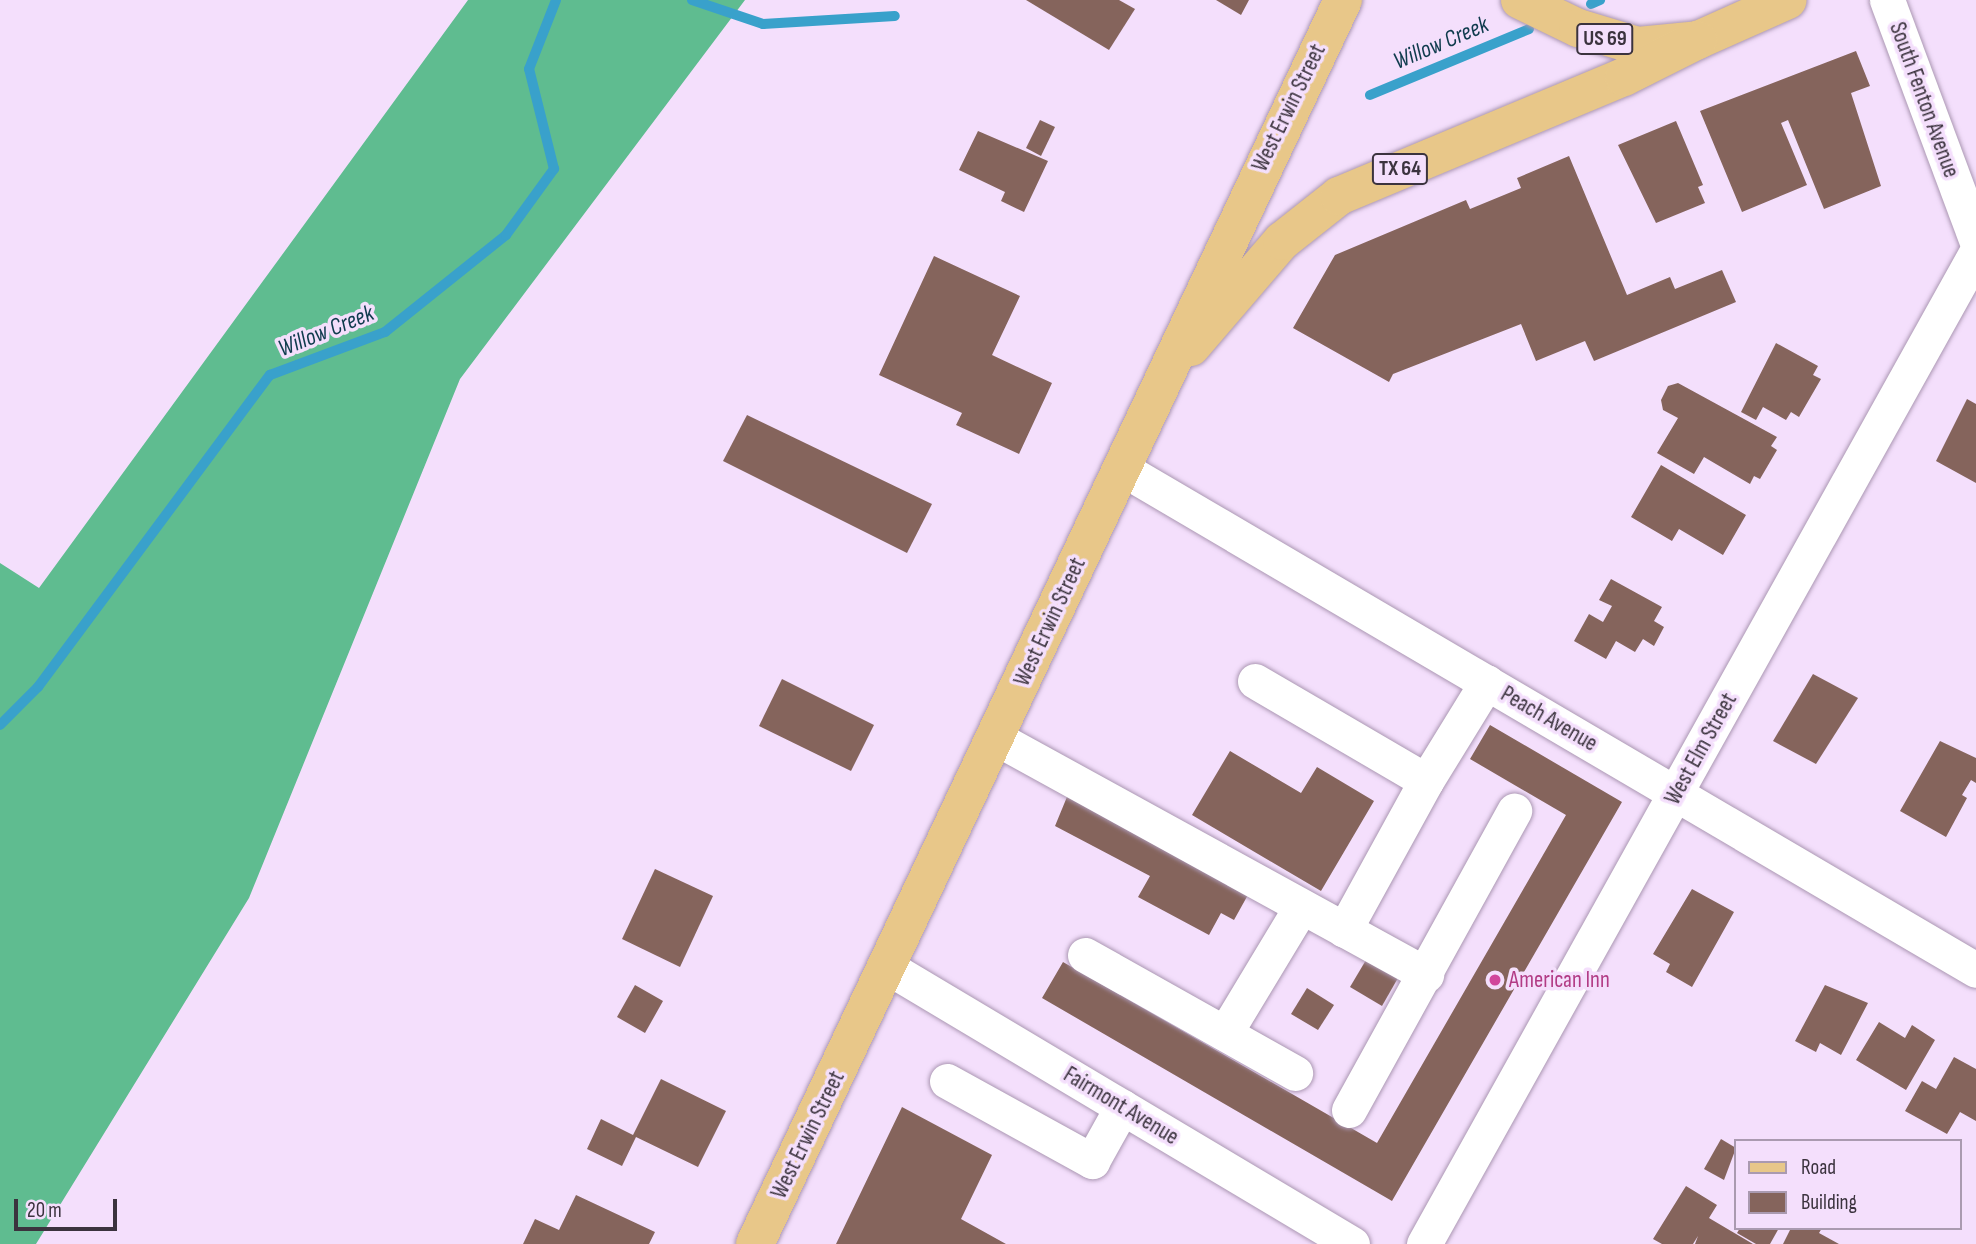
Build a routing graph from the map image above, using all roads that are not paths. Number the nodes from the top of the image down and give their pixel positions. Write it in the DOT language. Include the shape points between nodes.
graph roads {
  1 [pos="1343,0"];
  2 [pos="1520,0"];
  3 [pos="1788,0"];
  4 [pos="1887,0"];
  5 [pos="1698,40"];
  6 [pos="1976,239"];
  7 [pos="1976,253"];
  8 [pos="1162,381"];
  9 [pos="1121,468"];
  10 [pos="1255,681"];
  11 [pos="1487,682"];
  12 [pos="996,738"];
  13 [pos="1426,780"];
  14 [pos="1677,794"];
  15 [pos="1514,811"];
  16 [pos="1301,907"];
  17 [pos="1344,930"];
  18 [pos="1086,955"];
  19 [pos="889,968"];
  20 [pos="1976,971"];
  21 [pos="1426,974"];
  22 [pos="1225,1032"];
  23 [pos="1295,1073"];
  24 [pos="947,1081"];
  25 [pos="1122,1107"];
  26 [pos="1349,1110"];
  27 [pos="755,1244"];
  28 [pos="1352,1244"];
  29 [pos="1423,1244"];
  1 -- 8 [label="main road, West Erwin Street / TX 64"];
  2 -- 5 [label="main road, US 69" via="1578,28 1628,44"];
  3 -- 5 [label="main road, US 69"];
  4 -- 6 [label="street, South Fenton Avenue"];
  5 -- 8 [label="main road, TX 64" via="1625,77 1339,196 1282,241"];
  7 -- 14 [label="street, West Elm Street"];
  8 -- 9 [label="main road, West Erwin Street / TX 64"];
  9 -- 11 [label="street, Peach Avenue"];
  9 -- 12 [label="main road, West Erwin Street / TX 64"];
  10 -- 13 [label="street"];
  11 -- 13 [label="street"];
  11 -- 14 [label="street, Peach Avenue"];
  12 -- 16 [label="street"];
  12 -- 19 [label="main road, West Erwin Street / TX 64"];
  13 -- 17 [label="street"];
  14 -- 20 [label="street, Peach Avenue"];
  14 -- 29 [label="street, West Elm Street"];
  15 -- 21 [label="street"];
  16 -- 17 [label="street"];
  16 -- 22 [label="street"];
  17 -- 21 [label="street"];
  18 -- 22 [label="street"];
  19 -- 25 [label="street, Fairmont Avenue"];
  19 -- 27 [label="main road, West Erwin Street / TX 64"];
  21 -- 26 [label="street"];
  22 -- 23 [label="street"];
  24 -- 25 [label="street" via="1093,1161"];
  25 -- 28 [label="street, Fairmont Avenue"];
}
